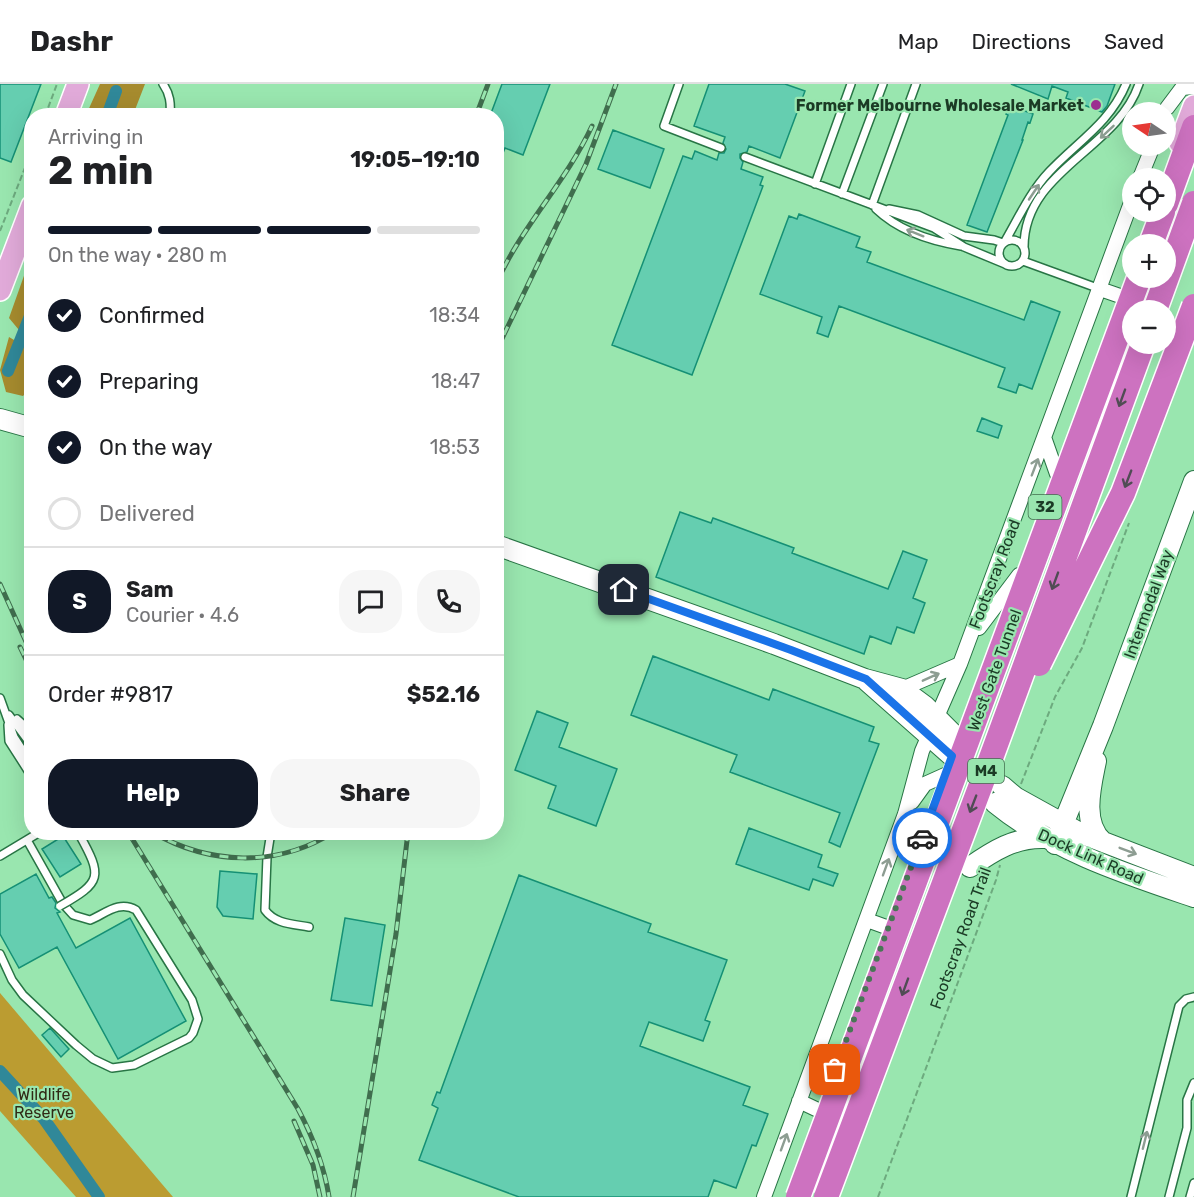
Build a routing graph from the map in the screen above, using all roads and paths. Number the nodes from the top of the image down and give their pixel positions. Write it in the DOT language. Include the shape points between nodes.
graph roads {
  1 [pos="57,84"];
  2 [pos="78,84"];
  3 [pos="163,84"];
  4 [pos="679,84"];
  5 [pos="851,84"];
  6 [pos="883,84"];
  7 [pos="916,84"];
  8 [pos="1126,84"];
  9 [pos="1139,84"];
  10 [pos="1176,84"];
  11 [pos="1194,87"];
  12 [pos="1169,102"];
  13 [pos="1172,102"];
  14 [pos="1194,106"];
  15 [pos="48,108"];
  16 [pos="69,108"];
  17 [pos="171,108"];
  18 [pos="1194,127"];
  19 [pos="722,148"];
  20 [pos="745,157"];
  21 [pos="1171,168"];
  22 [pos="24,170"];
  23 [pos="1176,176"];
  24 [pos="815,184"];
  25 [pos="842,194"];
  26 [pos="1194,203"];
  27 [pos="872,205"];
  28 [pos="1124,222"];
  29 [pos="24,227"];
  30 [pos="0,231"];
  31 [pos="1003,243"];
  32 [pos="964,247"];
  33 [pos="1024,247"];
  34 [pos="1023,261"];
  35 [pos="1005,264"];
  36 [pos="1126,288"];
  37 [pos="1135,288"];
  38 [pos="1100,289"];
  39 [pos="0,290"];
  40 [pos="1123,297"];
  41 [pos="1159,300"];
  42 [pos="1194,306"];
  43 [pos="1139,354"];
  44 [pos="0,419"];
  45 [pos="24,426"];
  46 [pos="1045,440"];
  47 [pos="1057,474"];
  48 [pos="1194,481"];
  49 [pos="504,548"];
  50 [pos="1019,575"];
  51 [pos="969,642"];
  52 [pos="1077,658"];
  53 [pos="960,664"];
  54 [pos="866,679"];
  55 [pos="902,689"];
  56 [pos="0,698"];
  57 [pos="6,710"];
  58 [pos="24,725"];
  59 [pos="933,725"];
  60 [pos="1103,726"];
  61 [pos="24,733"];
  62 [pos="24,752"];
  63 [pos="952,757"];
  64 [pos="991,759"];
  65 [pos="24,764"];
  66 [pos="1004,796"];
  67 [pos="905,814"];
  68 [pos="1062,824"];
  69 [pos="27,840"];
  70 [pos="82,840"];
  71 [pos="270,840"];
  72 [pos="1049,841"];
  73 [pos="1103,842"];
  74 [pos="997,849"];
  75 [pos="0,856"];
  76 [pos="970,867"];
  77 [pos="1194,877"];
  78 [pos="1194,897"];
  79 [pos="60,906"];
  80 [pos="867,920"];
  81 [pos="309,927"];
  82 [pos="889,928"];
  83 [pos="0,954"];
  84 [pos="1194,997"];
  85 [pos="1194,1083"];
  86 [pos="799,1101"];
  87 [pos="819,1111"];
  88 [pos="1194,1116"];
  89 [pos="1187,1128"];
  90 [pos="1194,1183"];
  91 [pos="797,1185"];
  92 [pos="764,1197"];
  93 [pos="826,1197"];
  94 [pos="878,1197"];
  95 [pos="1131,1197"];
  96 [pos="1169,1197"];
  97 [pos="1190,1197"];
  1 -- 15 [label="path"];
  2 -- 16 [label="main road"];
  3 -- 17 [label="lane"];
  4 -- 19 [label="lane" via="664,126"];
  5 -- 24 [label="lane"];
  6 -- 25 [label="lane"];
  7 -- 27 [label="lane"];
  31 -- 8 [label="lane, one-way" via="1042,180 1103,122"];
  9 -- 33 [label="lane, one-way" via="1118,122 1050,183 1033,210"];
  10 -- 12 [label="street"];
  11 -- 13 [label="street" via="1182,88"];
  14 -- 21 [label="main road"];
  18 -- 23 [label="highway"];
  20 -- 24 [label="lane"];
  22 -- 30 [label="path"];
  24 -- 25 [label="lane"];
  25 -- 27 [label="lane"];
  26 -- 41 [label="highway, bridge"];
  27 -- 31 [label="lane" via="918,215 969,237"];
  27 -- 32 [label="lane" via="934,228"];
  32 -- 27 [label="lane, one-way" via="903,228"];
  28 -- 38 [label="street, Footscray Road"];
  29 -- 39 [label="main road"];
  31 -- 33 [label="lane" via="1015,240"];
  31 -- 35 [label="lane" via="999,254"];
  32 -- 35 [label="lane"];
  33 -- 34 [label="lane"];
  34 -- 35 [label="lane"];
  34 -- 38 [label="lane"];
  36 -- 40 [label="main road, Footscray Road / 32"];
  37 -- 91 [label="highway, West Gate Tunnel / M4, bridge"];
  38 -- 40 [label="street"];
  38 -- 46 [label="street, Footscray Road"];
  40 -- 47 [label="main road, Footscray Road / 32"];
  42 -- 64 [label="highway, one-way, bridge" via="1123,493"];
  43 -- 64 [label="highway, West Gate Tunnel / M4, one-way, bridge"];
  44 -- 45 [label="street"];
  46 -- 47 [label="street"];
  51 -- 46 [label="street, Footscray Road, one-way"];
  47 -- 50 [label="main road, Footscray Road / 32"];
  48 -- 60 [label="street, Intermodal Way"];
  49 -- 54 [label="street"];
  50 -- 51 [label="street, Footscray Road"];
  50 -- 63 [label="main road, Footscray Road / 32"];
  51 -- 53 [label="street, Footscray Road"];
  52 -- 66 [label="path" via="1055,697 1028,766"];
  55 -- 53 [label="street, one-way"];
  53 -- 59 [label="street, Footscray Road"];
  54 -- 55 [label="street"];
  54 -- 59 [label="street" via="893,706"];
  55 -- 59 [label="street"];
  56 -- 57 [label="lane"];
  57 -- 58 [label="lane"];
  57 -- 61 [label="lane"];
  57 -- 62 [label="lane"];
  57 -- 65 [label="lane" via="9,741"];
  59 -- 63 [label="street"];
  59 -- 67 [label="street, Footscray Road"];
  60 -- 68 [label="street, Intermodal Way"];
  60 -- 73 [label="street, Intermodal Way" via="1089,808 1092,827"];
  63 -- 67 [label="street" via="921,789"];
  63 -- 82 [label="main road, Footscray Road / 32"];
  64 -- 93 [label="highway, West Gate Tunnel / M4, one-way, bridge"];
  66 -- 68 [label="street, Dock Link Road"];
  66 -- 72 [label="street, Dock Link Road"];
  80 -- 67 [label="street, Footscray Road, one-way"];
  68 -- 72 [label="street, Intermodal Way"];
  68 -- 73 [label="street, Dock Link Road"];
  69 -- 75 [label="lane"];
  69 -- 83 [label="lane" via="73,915 90,920 117,907 135,910 192,1000 197,1025 186,1040 134,1065 105,1066 76,1045 23,995"];
  70 -- 79 [label="lane, bridge" via="93,860 92,885"];
  71 -- 81 [label="lane" via="265,910 278,921"];
  72 -- 74 [label="street" via="1020,840"];
  72 -- 78 [label="street, Dock Link Road"];
  73 -- 77 [label="street, Dock Link Road, one-way"];
  74 -- 76 [label="street"];
  74 -- 94 [label="path, Footscray Road Trail" via="1000,864 996,880"];
  80 -- 82 [label="street"];
  80 -- 86 [label="street, Footscray Road"];
  82 -- 87 [label="main road, Footscray Road / 32"];
  95 -- 84 [label="lane, one-way" via="1179,1006"];
  85 -- 89 [label="lane" via="1187,1100"];
  86 -- 87 [label="street"];
  92 -- 86 [label="street, Footscray Road, one-way"];
  87 -- 91 [label="main road, Footscray Road / 32"];
  88 -- 89 [label="lane"];
  89 -- 96 [label="lane"];
  90 -- 97 [label="lane"];
}
